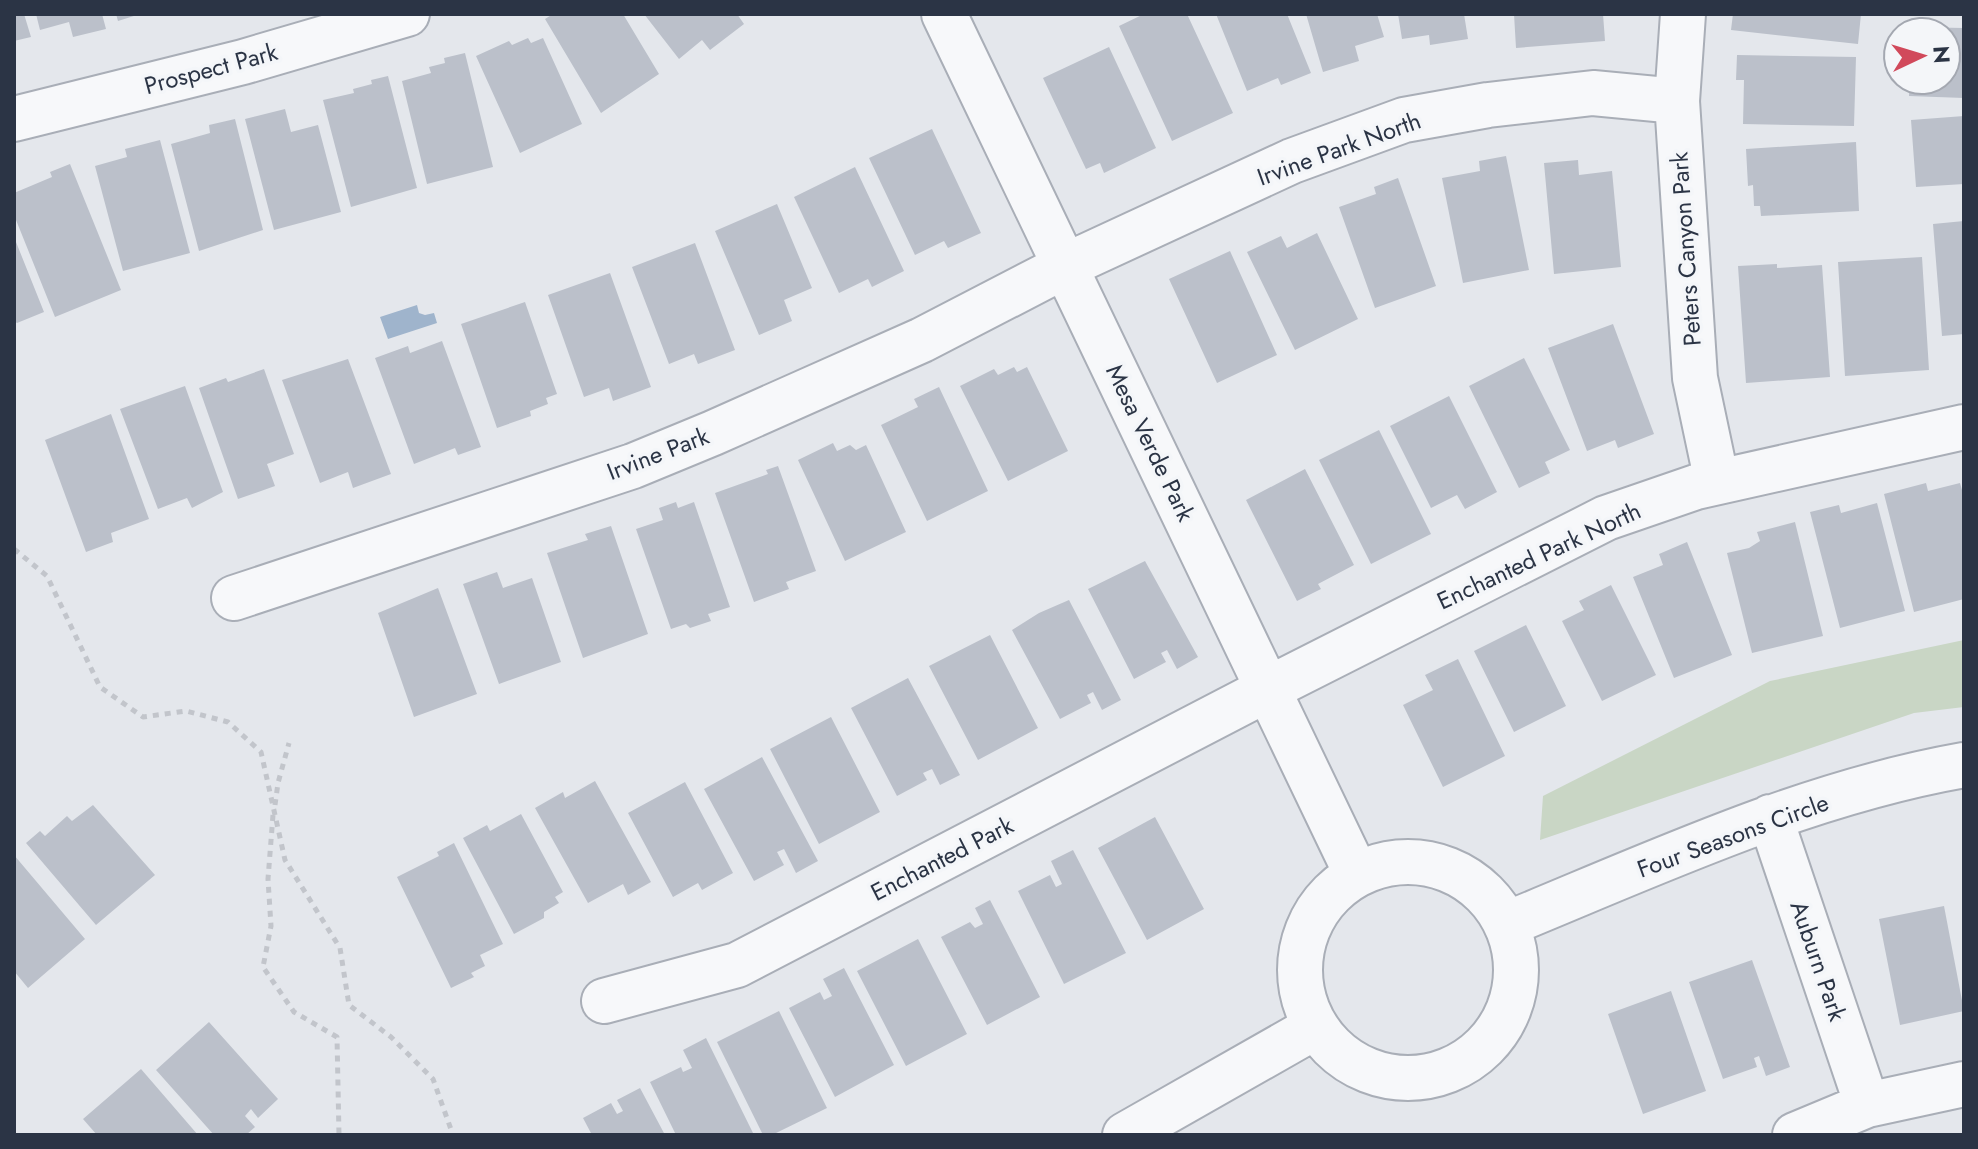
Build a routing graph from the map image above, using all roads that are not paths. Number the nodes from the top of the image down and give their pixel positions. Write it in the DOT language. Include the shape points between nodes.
graph roads {
  1 [pos="407,14"];
  2 [pos="944,14"];
  3 [pos="1683,14"];
  4 [pos="1677,101"];
  5 [pos="14,119"];
  6 [pos="1065,266"];
  7 [pos="1964,427"];
  8 [pos="1717,482"];
  9 [pos="234,598"];
  10 [pos="1268,689"];
  11 [pos="1964,765"];
  12 [pos="1770,817"];
  13 [pos="1356,873"];
  14 [pos="1507,924"];
  15 [pos="604,1001"];
  16 [pos="1315,1027"];
  17 [pos="1964,1084"];
  18 [pos="1867,1105"];
  19 [pos="1125,1135"];
  20 [pos="1795,1135"];
  1 -- 5 [label="street, Prospect Park" via="243,62"];
  2 -- 6 [label="street, Mesa Verde Park"];
  3 -- 4 [label="street, Peters Canyon Park"];
  4 -- 6 [label="street, Irvine Park North" via="1593,93 1404,120 1292,161"];
  4 -- 8 [label="street, Peters Canyon Park" via="1695,378"];
  6 -- 9 [label="street, Irvine Park" via="843,377 633,466"];
  6 -- 10 [label="street, Mesa Verde Park"];
  7 -- 8 [label="street, Enchanted Park North"];
  8 -- 10 [label="street, Enchanted Park North" via="1606,518"];
  10 -- 13 [label="street, Mesa Verde Park"];
  10 -- 15 [label="street, Enchanted Park" via="737,965"];
  11 -- 12 [label="street, Four Seasons Circle" via="1916,773"];
  12 -- 14 [label="street, Four Seasons Circle"];
  12 -- 18 [label="street, Auburn Park"];
  13 -- 14 [label="street" via="1390,862 1426,861 1459,873 1487,894"];
  13 -- 16 [label="street" via="1329,895 1309,924 1300,958 1302,993"];
  14 -- 16 [label="street" via="1517,959 1514,996 1500,1029 1475,1056 1443,1074 1406,1079 1370,1072 1339,1054"];
  16 -- 19 [label="street"];
  17 -- 18 [label="street"];
  18 -- 20 [label="street"];
}
